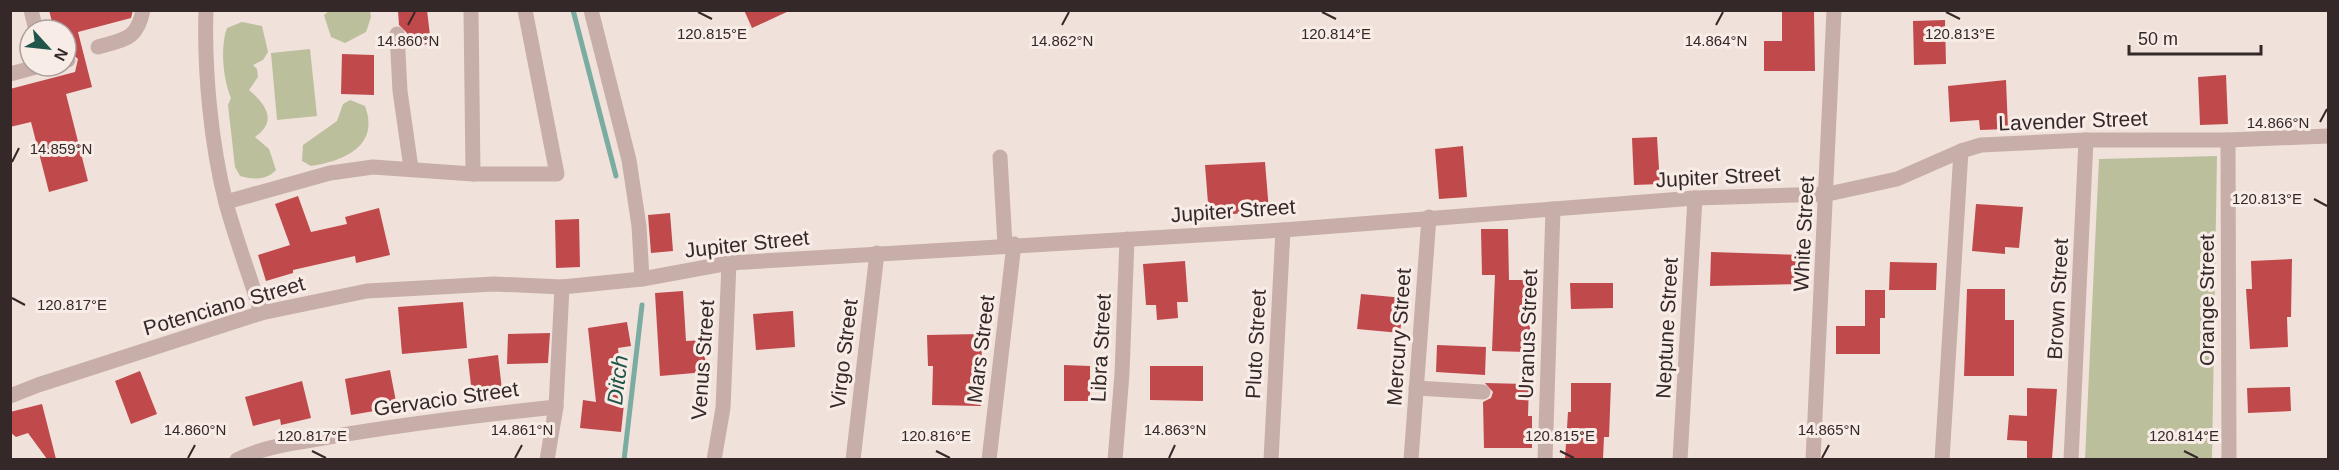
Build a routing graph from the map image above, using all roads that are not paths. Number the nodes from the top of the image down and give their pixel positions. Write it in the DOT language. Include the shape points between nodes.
graph roads {
  1 [pos="143,10"];
  2 [pos="206,10"];
  3 [pos="471,10"];
  4 [pos="525,10"];
  5 [pos="591,10"];
  6 [pos="1834,10"];
  7 [pos="397,34"];
  8 [pos="98,47"];
  9 [pos="2328,136"];
  10 [pos="2086,140"];
  11 [pos="2228,140"];
  12 [pos="1961,151"];
  13 [pos="1000,157"];
  14 [pos="411,168"];
  15 [pos="473,174"];
  16 [pos="1828,194"];
  17 [pos="1695,198"];
  18 [pos="226,202"];
  19 [pos="1554,209"];
  20 [pos="1429,217"];
  21 [pos="1283,230"];
  22 [pos="1127,239"];
  23 [pos="1009,244"];
  24 [pos="877,253"];
  25 [pos="729,263"];
  26 [pos="642,279"];
  27 [pos="562,287"];
  28 [pos="261,313"];
  29 [pos="1416,388"];
  30 [pos="1482,392"];
  31 [pos="10,396"];
  32 [pos="556,406"];
  33 [pos="237,459"];
  34 [pos="547,459"];
  35 [pos="714,459"];
  36 [pos="853,459"];
  37 [pos="989,459"];
  38 [pos="1115,459"];
  39 [pos="1271,459"];
  40 [pos="1411,459"];
  41 [pos="1545,459"];
  42 [pos="1680,459"];
  43 [pos="1814,459"];
  44 [pos="1942,459"];
  45 [pos="2071,459"];
  46 [pos="2229,459"];
  1 -- 8 [label="street" via="140,26 132,37"];
  2 -- 18 [label="street" via="212,119"];
  3 -- 15 [label="street"];
  4 -- 15 [label="street" via="556,174"];
  5 -- 26 [label="street" via="629,160"];
  6 -- 16 [label="street, White Street"];
  7 -- 14 [label="street"];
  9 -- 11 [label="street, Lavender Street"];
  10 -- 11 [label="street, Lavender Street"];
  10 -- 12 [label="street, Lavender Street" via="1981,145"];
  10 -- 45 [label="street, Brown Street"];
  11 -- 46 [label="street, Orange Street"];
  12 -- 16 [label="street, Lavender Street" via="1897,179"];
  12 -- 44 [label="street"];
  13 -- 23 [label="street, Mars Street"];
  14 -- 15 [label="street"];
  14 -- 18 [label="street" via="373,167 330,173"];
  16 -- 17 [label="street, Jupiter Street"];
  16 -- 43 [label="street, White Street"];
  17 -- 19 [label="street, Jupiter Street"];
  17 -- 42 [label="street, Neptune Street"];
  18 -- 28 [label="street"];
  19 -- 20 [label="street, Jupiter Street"];
  19 -- 41 [label="street, Uranus Street"];
  20 -- 21 [label="street, Jupiter Street"];
  20 -- 29 [label="street, Mercury Street"];
  21 -- 22 [label="street, Jupiter Street"];
  21 -- 39 [label="street, Pluto Street"];
  22 -- 23 [label="street, Jupiter Street"];
  22 -- 38 [label="street, Libra Street"];
  23 -- 24 [label="street, Jupiter Street"];
  23 -- 37 [label="street, Mars Street"];
  24 -- 25 [label="street, Jupiter Street"];
  24 -- 36 [label="street, Virgo Street"];
  25 -- 26 [label="street, Jupiter Street"];
  25 -- 35 [label="street, Venus Street" via="723,408"];
  26 -- 27 [label="street, Jupiter Street"];
  27 -- 28 [label="street, Potenciano Street" via="494,284 367,291"];
  27 -- 32 [label="street"];
  28 -- 31 [label="street, Potenciano Street"];
  29 -- 30 [label="street"];
  29 -- 40 [label="street, Mercury Street"];
  32 -- 33 [label="street, Gervacio Street" via="356,433 256,450"];
  32 -- 34 [label="street"];
}
